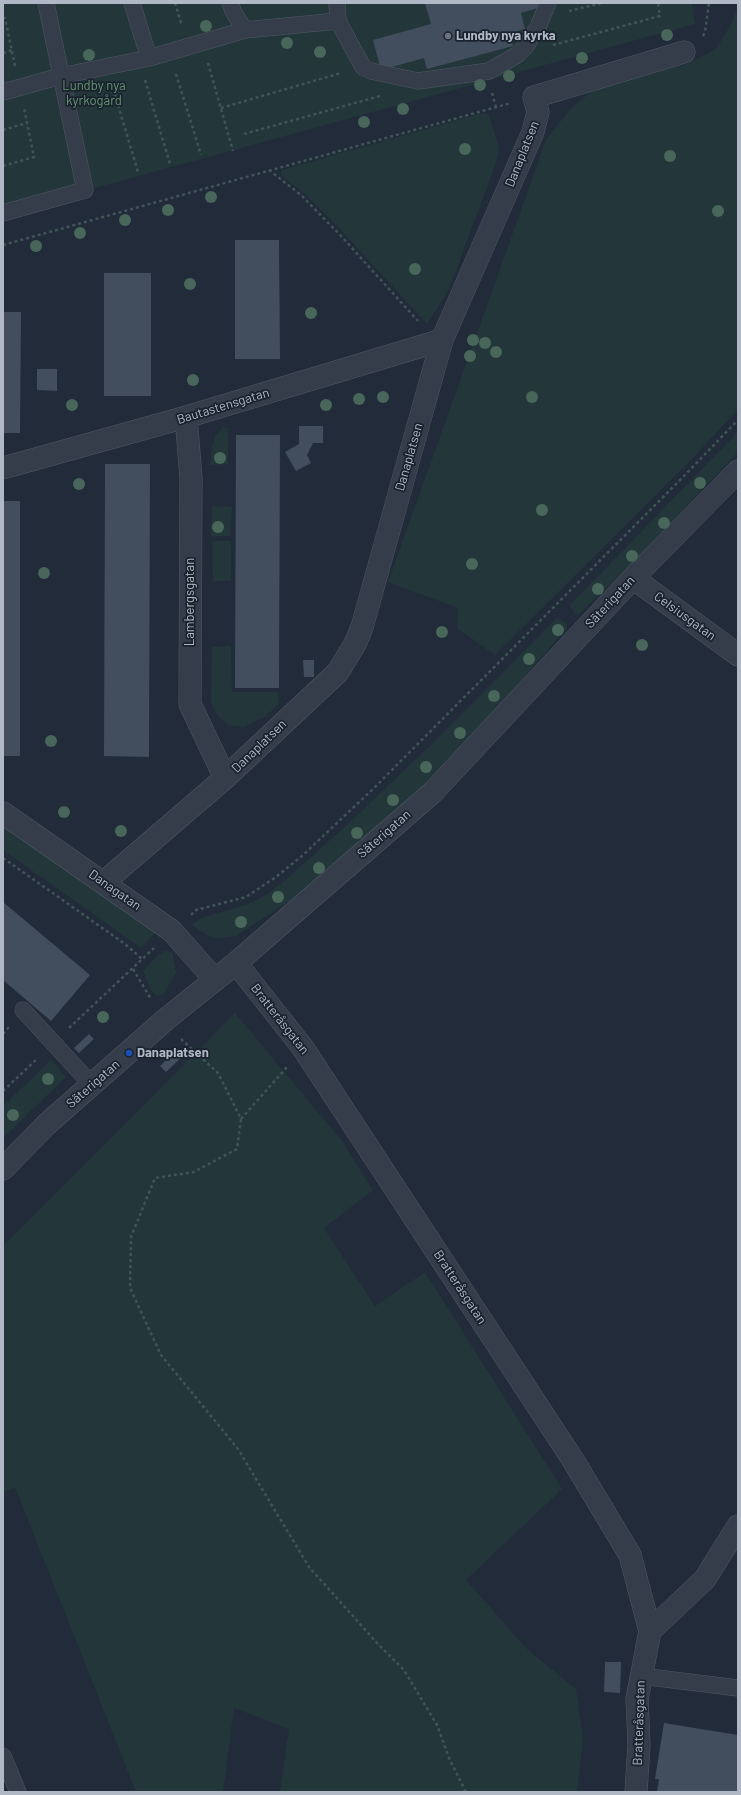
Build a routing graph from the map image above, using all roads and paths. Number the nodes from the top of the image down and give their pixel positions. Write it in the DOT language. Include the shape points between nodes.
graph roads {
  1 [pos="46,3"];
  2 [pos="132,3"];
  3 [pos="230,3"];
  4 [pos="337,3"];
  5 [pos="548,3"];
  6 [pos="602,3"];
  7 [pos="658,3"];
  8 [pos="709,3"];
  9 [pos="568,11"];
  10 [pos="338,21"];
  11 [pos="245,30"];
  12 [pos="202,42"];
  13 [pos="12,50"];
  14 [pos="170,52"];
  15 [pos="684,52"];
  16 [pos="3,53"];
  17 [pos="517,55"];
  18 [pos="144,58"];
  19 [pos="107,67"];
  20 [pos="363,67"];
  21 [pos="61,76"];
  22 [pos="406,79"];
  23 [pos="3,92"];
  24 [pos="534,97"];
  25 [pos="221,108"];
  26 [pos="27,123"];
  27 [pos="3,130"];
  28 [pos="244,134"];
  29 [pos="233,150"];
  30 [pos="201,155"];
  31 [pos="170,164"];
  32 [pos="268,170"];
  33 [pos="138,172"];
  34 [pos="3,213"];
  35 [pos="3,245"];
  36 [pos="442,340"];
  37 [pos="186,417"];
  38 [pos="738,420"];
  39 [pos="3,468"];
  40 [pos="738,471"];
  41 [pos="633,578"];
  42 [pos="738,655"];
  43 [pos="225,778"];
  44 [pos="3,813"];
  45 [pos="3,858"];
  46 [pos="104,882"];
  47 [pos="172,931"];
  48 [pos="142,959"];
  49 [pos="236,962"];
  50 [pos="215,980"];
  51 [pos="22,1010"];
  52 [pos="179,1037"];
  53 [pos="54,1043"];
  54 [pos="303,1048"];
  55 [pos="92,1085"];
  56 [pos="3,1091"];
  57 [pos="240,1119"];
  58 [pos="3,1169"];
  59 [pos="738,1526"];
  60 [pos="650,1631"];
  61 [pos="641,1676"];
  62 [pos="738,1688"];
  63 [pos="3,1756"];
  64 [pos="18,1792"];
  65 [pos="466,1792"];
  66 [pos="636,1792"];
  1 -- 21 [label="lane"];
  2 -- 18 [label="lane"];
  3 -- 11 [label="lane"];
  4 -- 10 [label="lane"];
  5 -- 17 [label="lane" via="538,27"];
  6 -- 9 [label="path"];
  7 -- 17 [label="path" via="660,16"];
  8 -- 15 [label="path" via="705,32 698,44"];
  10 -- 11 [label="lane"];
  10 -- 20 [label="lane"];
  11 -- 12 [label="lane"];
  12 -- 14 [label="lane"];
  12 -- 25 [label="path"];
  13 -- 16 [label="path"];
  14 -- 18 [label="lane"];
  14 -- 30 [label="path"];
  15 -- 24 [label="street"];
  17 -- 22 [label="lane" via="489,71 418,81"];
  18 -- 19 [label="lane"];
  18 -- 31 [label="path"];
  19 -- 21 [label="lane"];
  19 -- 33 [label="path"];
  20 -- 22 [label="lane"];
  20 -- 25 [label="path"];
  21 -- 23 [label="lane"];
  21 -- 34 [label="lane" via="84,190"];
  22 -- 28 [label="path" via="393,93"];
  24 -- 32 [label="path"];
  24 -- 36 [label="street, Danaplatsen" via="538,112 533,132"];
  25 -- 29 [label="path"];
  26 -- 27 [label="path"];
  32 -- 35 [label="path"];
  32 -- 36 [label="path" via="301,195 422,324"];
  36 -- 37 [label="street, Bautastensgatan"];
  36 -- 43 [label="street, Danaplatsen" via="362,627 355,644 338,672"];
  37 -- 39 [label="street, Bautastensgatan"];
  37 -- 43 [label="street, Lambergsgatan" via="191,478 190,704"];
  38 -- 47 [label="path" via="373,789 303,855 257,891 246,897 196,910"];
  40 -- 41 [label="street, Säterigatan"];
  41 -- 42 [label="street, Celsiusgatan"];
  41 -- 49 [label="street, Säterigatan" via="432,793"];
  43 -- 46 [label="street, Danaplatsen"];
  44 -- 46 [label="street, Danagatan"];
  45 -- 48 [label="path" via="125,944"];
  46 -- 47 [label="street, Danagatan"];
  47 -- 48 [label="path"];
  47 -- 50 [label="street, Danagatan"];
  48 -- 53 [label="path"];
  49 -- 50 [label="street, Säterigatan"];
  49 -- 54 [label="street, Bratteråsgatan"];
  50 -- 55 [label="street, Säterigatan" via="165,1020"];
  51 -- 53 [label="lane"];
  52 -- 57 [label="path" via="218,1073"];
  53 -- 55 [label="lane"];
  53 -- 56 [label="path"];
  54 -- 57 [label="path"];
  54 -- 60 [label="street, Bratteråsgatan" via="573,1460 630,1555"];
  55 -- 58 [label="street, Säterigatan" via="47,1124"];
  57 -- 65 [label="path" via="237,1149 194,1172 155,1178 131,1237 130,1288 161,1355 238,1448 309,1567 404,1670 437,1725 449,1758"];
  59 -- 60 [label="street" via="706,1579"];
  60 -- 61 [label="street, Bratteråsgatan"];
  61 -- 62 [label="lane"];
  61 -- 66 [label="street, Bratteråsgatan" via="637,1699 639,1745"];
  63 -- 64 [label="lane"];
}
